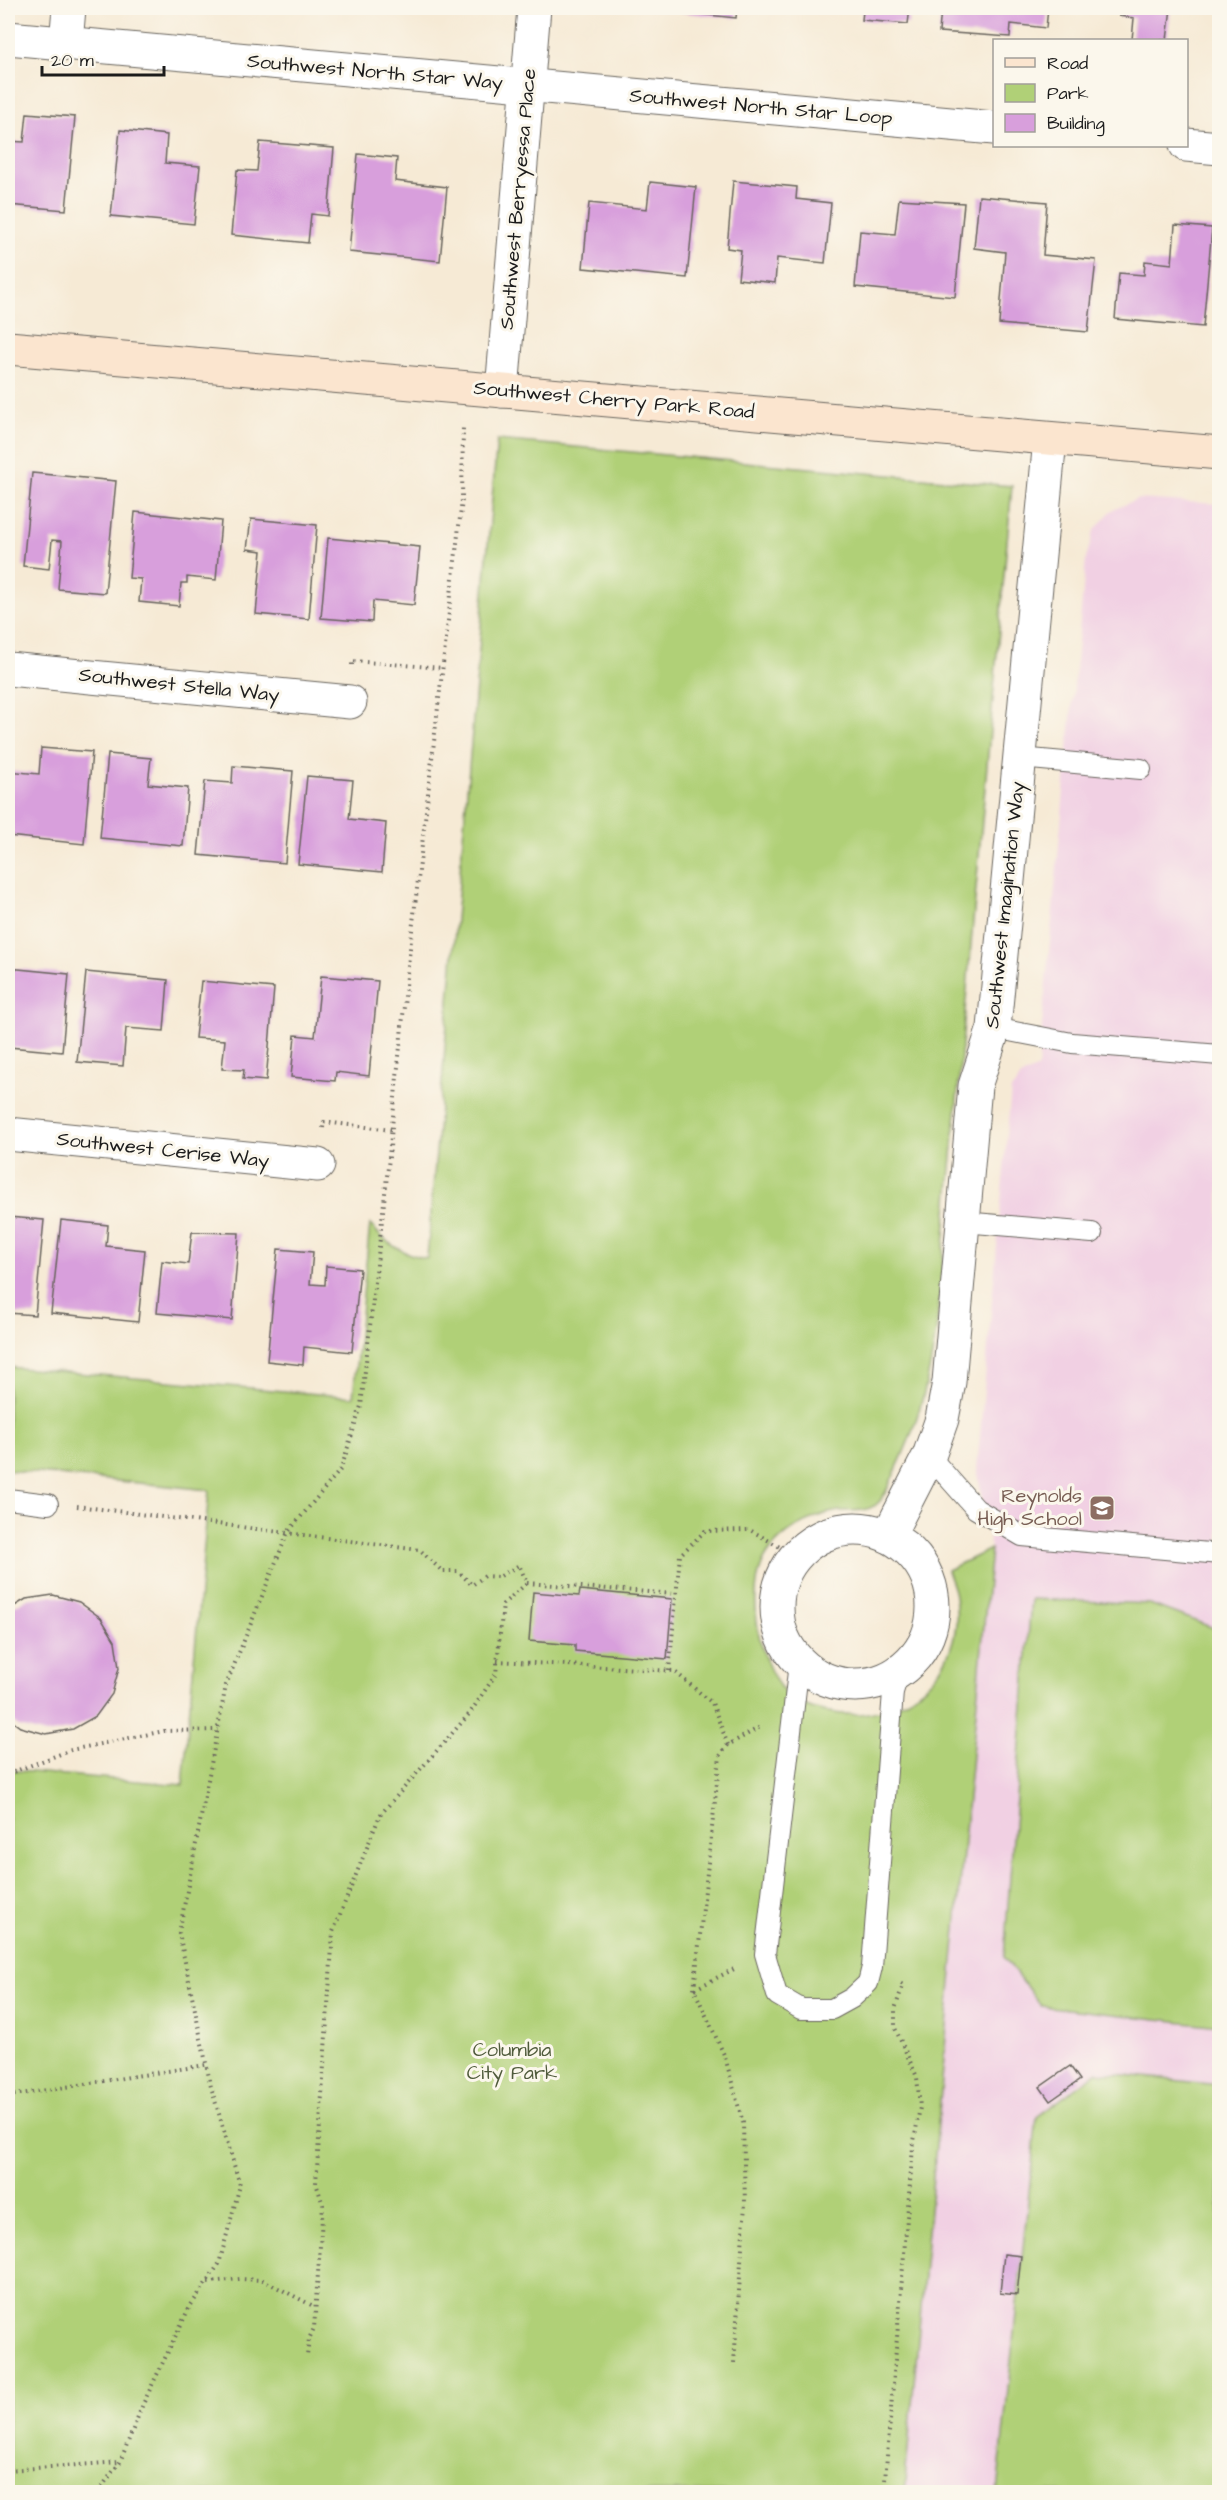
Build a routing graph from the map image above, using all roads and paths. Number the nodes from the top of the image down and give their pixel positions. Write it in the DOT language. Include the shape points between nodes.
graph roads {
  1 [pos="69,8"];
  2 [pos="534,8"];
  3 [pos="8,38"];
  4 [pos="66,43"];
  5 [pos="527,86"];
  6 [pos="993,128"];
  7 [pos="1188,145"];
  8 [pos="1220,148"];
  9 [pos="8,348"];
  10 [pos="467,388"];
  11 [pos="502,391"];
  12 [pos="1050,439"];
  13 [pos="1220,453"];
  14 [pos="443,668"];
  15 [pos="8,669"];
  16 [pos="350,702"];
  17 [pos="1020,758"];
  18 [pos="1141,769"];
  19 [pos="994,1028"];
  20 [pos="1220,1055"];
  21 [pos="392,1130"];
  22 [pos="8,1134"];
  23 [pos="318,1165"];
  24 [pos="963,1222"];
  25 [pos="1092,1233"];
  26 [pos="929,1456"];
  27 [pos="8,1499"];
  28 [pos="48,1503"];
  29 [pos="288,1532"];
  30 [pos="888,1536"];
  31 [pos="1220,1554"];
  32 [pos="795,1556"];
  33 [pos="527,1583"];
  34 [pos="676,1594"];
  35 [pos="496,1661"];
  36 [pos="800,1664"];
  37 [pos="669,1671"];
  38 [pos="899,1673"];
  39 [pos="771,1720"];
  40 [pos="218,1730"];
  41 [pos="728,1745"];
  42 [pos="8,1774"];
  43 [pos="765,1954"];
  44 [pos="872,1967"];
  45 [pos="694,1989"];
  46 [pos="206,2065"];
  47 [pos="8,2096"];
  48 [pos="207,2282"];
  49 [pos="315,2307"];
  50 [pos="307,2356"];
  51 [pos="734,2363"];
  52 [pos="120,2462"];
  53 [pos="8,2470"];
  54 [pos="98,2493"];
  55 [pos="884,2493"];
  1 -- 4 [label="street"];
  2 -- 5 [label="street, Southwest Berryessa Place"];
  3 -- 4 [label="street, Southwest North Star Way"];
  4 -- 5 [label="street, Southwest North Star Way"];
  5 -- 6 [label="street, Southwest North Star Loop"];
  5 -- 11 [label="street, Southwest Berryessa Place"];
  7 -- 8 [label="street"];
  9 -- 10 [label="main road, Southwest Cherry Park Road"];
  10 -- 11 [label="main road, Southwest Cherry Park Road"];
  10 -- 14 [label="path" via="462,500"];
  11 -- 12 [label="main road, Southwest Cherry Park Road"];
  12 -- 13 [label="main road, Southwest Cherry Park Road"];
  12 -- 17 [label="street, Southwest Imagination Way"];
  14 -- 16 [label="path" via="352,661"];
  14 -- 21 [label="path"];
  15 -- 16 [label="street, Southwest Stella Way"];
  17 -- 18 [label="lane"];
  17 -- 19 [label="street, Southwest Imagination Way"];
  19 -- 20 [label="lane" via="1072,1043"];
  19 -- 24 [label="street, Southwest Imagination Way" via="975,1086"];
  21 -- 23 [label="path" via="324,1122"];
  21 -- 29 [label="path" via="361,1406 341,1469"];
  22 -- 23 [label="street, Southwest Cerise Way"];
  24 -- 25 [label="lane"];
  24 -- 26 [label="street, Southwest Imagination Way" via="949,1382"];
  26 -- 30 [label="street, Southwest Imagination Way"];
  26 -- 31 [label="lane" via="976,1509 1022,1536"];
  27 -- 28 [label="lane"];
  28 -- 29 [label="path"];
  29 -- 33 [label="path" via="420,1550 442,1570 458,1571 472,1585 485,1576 499,1577 519,1565"];
  29 -- 40 [label="path" via="226,1684"];
  30 -- 32 [label="street" via="863,1529 838,1531 815,1539"];
  30 -- 38 [label="street" via="908,1548 923,1566 932,1589 934,1613 929,1636 917,1657"];
  32 -- 34 [label="path" via="750,1530 705,1531 680,1555"];
  32 -- 36 [label="street" via="780,1581 776,1611 783,1639"];
  33 -- 34 [label="path"];
  33 -- 35 [label="path" via="502,1604"];
  34 -- 37 [label="path"];
  35 -- 37 [label="path"];
  35 -- 49 [label="path" via="495,1674 470,1713 380,1815 333,1932 316,2183 323,2205"];
  36 -- 38 [label="street" via="822,1679 848,1686 875,1684"];
  36 -- 43 [label="lane"];
  37 -- 41 [label="path" via="712,1703"];
  38 -- 44 [label="lane" via="893,1692"];
  39 -- 41 [label="path"];
  40 -- 42 [label="path" via="164,1731 71,1750"];
  40 -- 46 [label="path" via="179,1933"];
  41 -- 45 [label="path" via="720,1756"];
  43 -- 44 [label="lane" via="777,1995 801,2009 832,2009 852,1998 868,1983"];
  43 -- 45 [label="path"];
  44 -- 55 [label="path" via="903,1985 894,2009 895,2028 917,2077 920,2107 913,2147"];
  45 -- 51 [label="path" via="725,2057 743,2123 745,2204"];
  46 -- 47 [label="path"];
  46 -- 48 [label="path" via="240,2185 219,2264"];
  48 -- 49 [label="path" via="263,2280"];
  48 -- 52 [label="path" via="189,2308"];
  49 -- 50 [label="path"];
  52 -- 53 [label="path"];
  52 -- 54 [label="path"];
}
